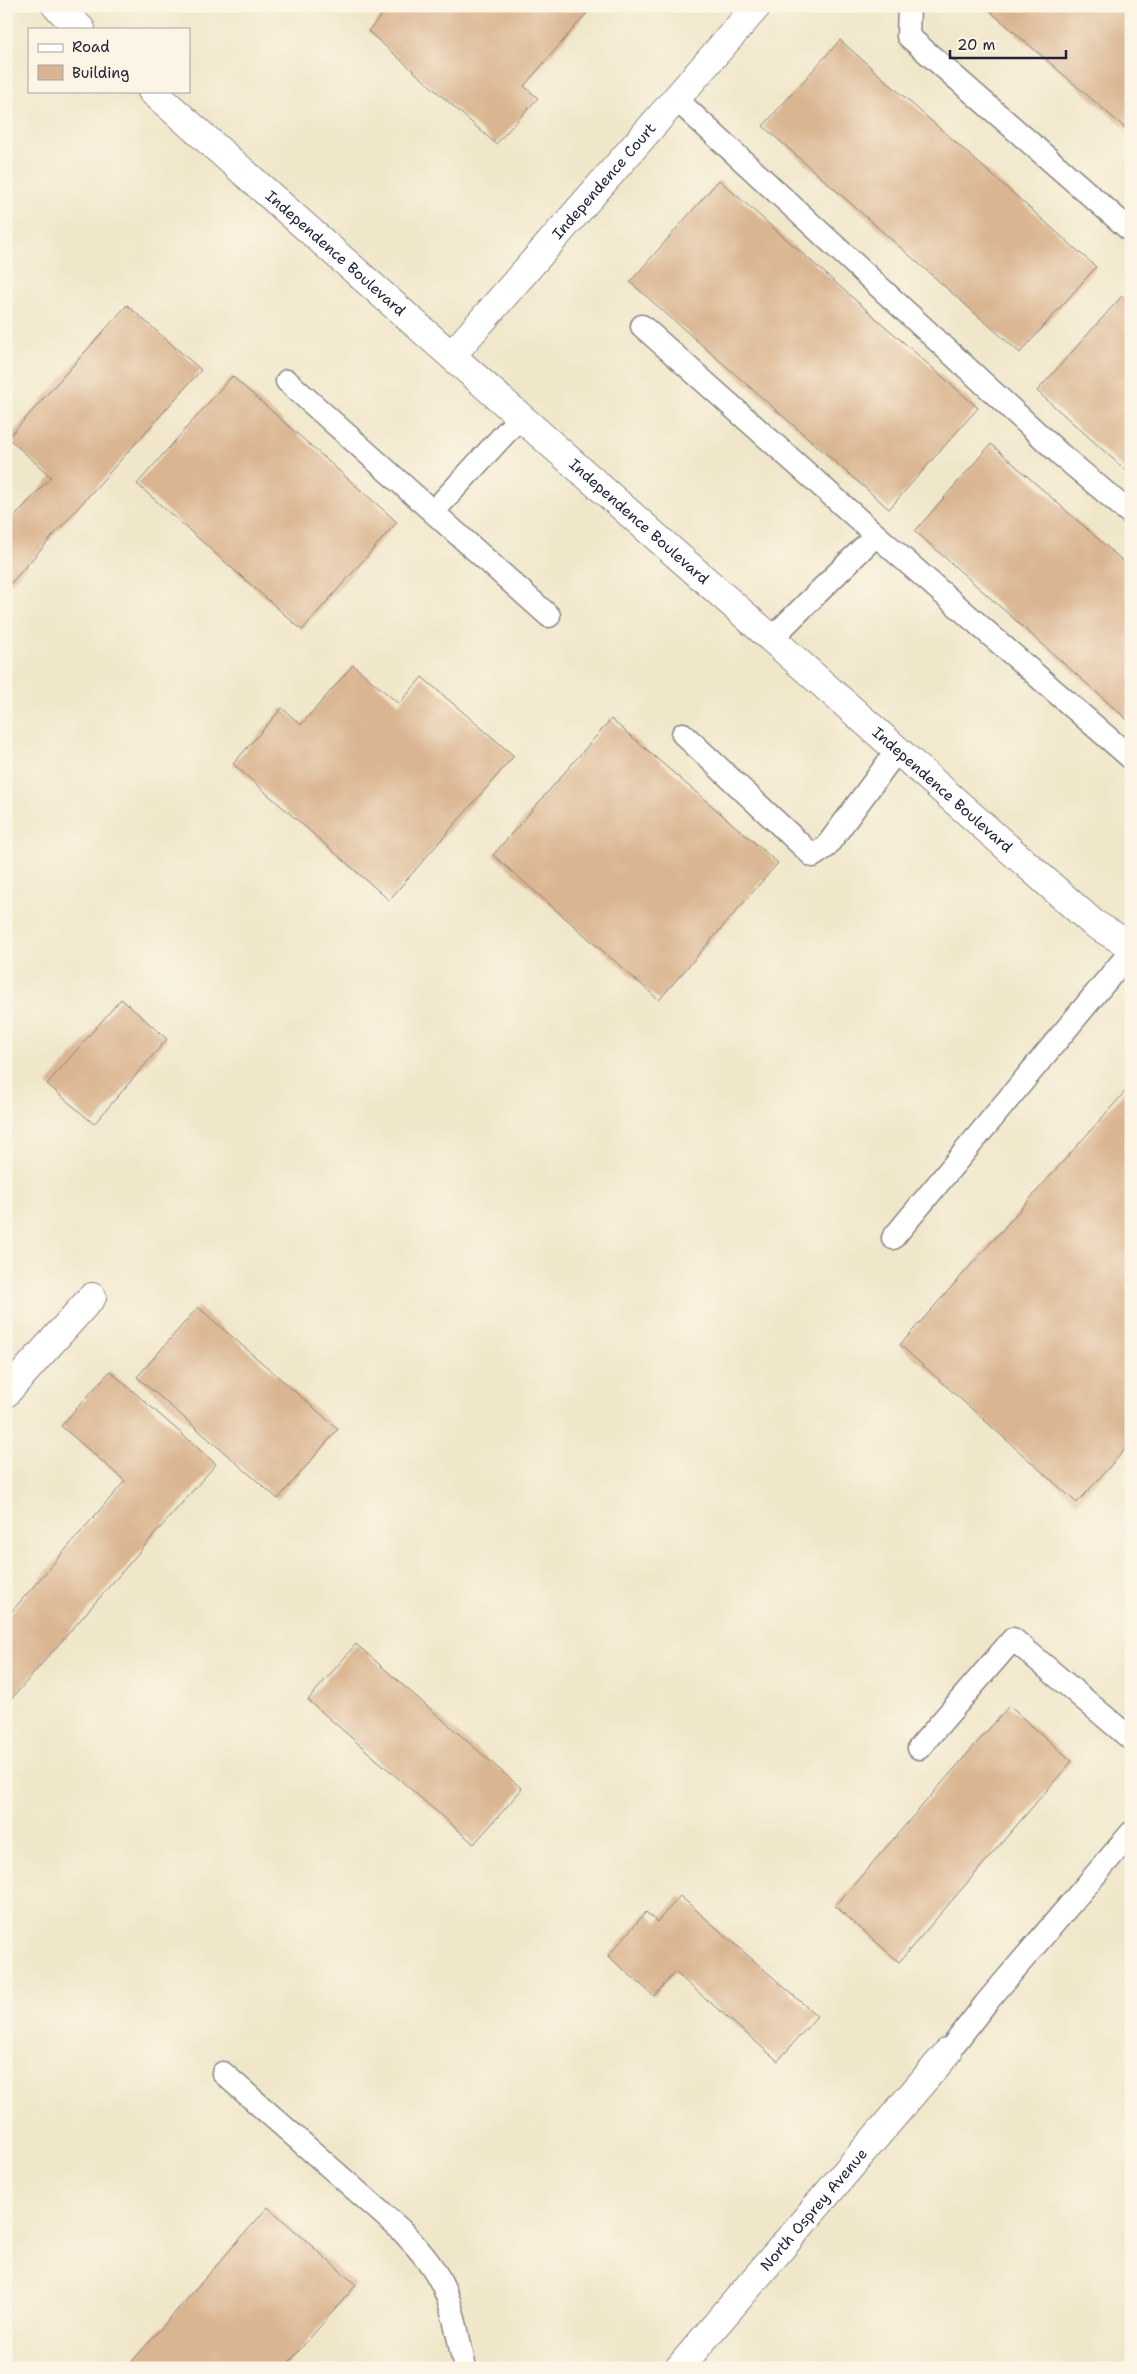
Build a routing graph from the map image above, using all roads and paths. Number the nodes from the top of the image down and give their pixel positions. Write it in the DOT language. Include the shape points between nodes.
graph roads {
  1 [pos="56,6"];
  2 [pos="757,6"];
  3 [pos="909,6"];
  4 [pos="80,28"];
  5 [pos="153,92"];
  6 [pos="676,99"];
  7 [pos="1131,230"];
  8 [pos="642,326"];
  9 [pos="452,355"];
  10 [pos="287,380"];
  11 [pos="521,416"];
  12 [pos="433,512"];
  13 [pos="1131,514"];
  14 [pos="876,536"];
  15 [pos="549,616"];
  16 [pos="772,638"];
  17 [pos="683,734"];
  18 [pos="898,749"];
  19 [pos="1131,758"];
  20 [pos="1131,946"];
  21 [pos="1131,951"];
  22 [pos="893,1238"];
  23 [pos="92,1297"];
  24 [pos="6,1393"];
  25 [pos="1131,1740"];
  26 [pos="919,1748"];
  27 [pos="1131,1833"];
  28 [pos="948,2052"];
  29 [pos="223,2073"];
  30 [pos="465,2368"];
  31 [pos="679,2368"];
  1 -- 4 [label="street"];
  2 -- 6 [label="street, Independence Court"];
  3 -- 7 [label="lane" via="908,36"];
  5 -- 9 [label="street, Independence Boulevard"];
  6 -- 9 [label="street, Independence Court"];
  6 -- 13 [label="lane" via="1053,448"];
  8 -- 14 [label="lane"];
  9 -- 11 [label="street, Independence Boulevard"];
  10 -- 12 [label="lane"];
  11 -- 12 [label="lane"];
  11 -- 16 [label="street, Independence Boulevard"];
  12 -- 15 [label="lane"];
  14 -- 16 [label="lane"];
  14 -- 19 [label="lane"];
  16 -- 18 [label="street, Independence Boulevard"];
  17 -- 18 [label="lane" via="813,856 826,847"];
  18 -- 20 [label="street, Independence Boulevard" via="1093,923"];
  21 -- 22 [label="lane"];
  23 -- 24 [label="street"];
  25 -- 26 [label="lane" via="1013,1639"];
  27 -- 28 [label="lane"];
  28 -- 31 [label="street, North Osprey Avenue"];
  29 -- 30 [label="lane" via="418,2248 448,2297"];
}
